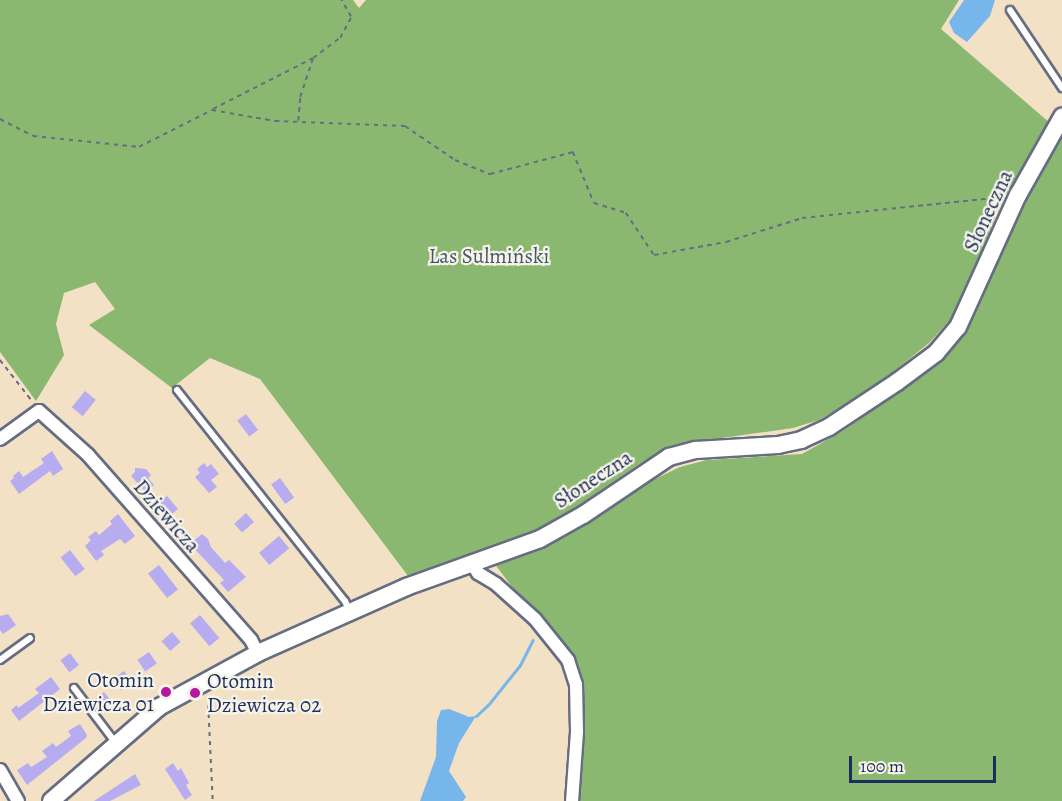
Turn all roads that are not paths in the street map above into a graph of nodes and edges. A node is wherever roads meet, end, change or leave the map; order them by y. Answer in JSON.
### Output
{"nodes":[{"id":1,"x":1010,"y":10,"type":"dead end"},
{"id":2,"x":1062,"y":88,"type":"edge"},
{"id":3,"x":1062,"y":117,"type":"edge"},
{"id":4,"x":177,"y":390,"type":"dead end"},
{"id":5,"x":0,"y":439,"type":"edge"},
{"id":6,"x":472,"y":564,"type":"junction"},
{"id":7,"x":349,"y":610,"type":"junction"},
{"id":8,"x":30,"y":638,"type":"dead end"},
{"id":9,"x":258,"y":653,"type":"junction"},
{"id":10,"x":0,"y":660,"type":"edge"},
{"id":11,"x":74,"y":688,"type":"dead end"},
{"id":12,"x":116,"y":743,"type":"junction"},
{"id":13,"x":0,"y":770,"type":"edge"},
{"id":14,"x":18,"y":801,"type":"edge"},
{"id":15,"x":51,"y":801,"type":"edge"},
{"id":16,"x":572,"y":801,"type":"edge"}],
"edges":[{"from":1,"to":2,"type":"lane"},
{"from":3,"to":6,"type":"street","name":"Słoneczna"},
{"from":4,"to":7,"type":"lane"},
{"from":5,"to":9,"type":"street","name":"Dziewicza"},
{"from":6,"to":7,"type":"street","name":"Słoneczna"},
{"from":6,"to":16,"type":"street"},
{"from":7,"to":9,"type":"street","name":"Słoneczna"},
{"from":8,"to":10,"type":"lane"},
{"from":9,"to":12,"type":"street","name":"Słoneczna"},
{"from":11,"to":12,"type":"lane"},
{"from":12,"to":15,"type":"street","name":"Słoneczna"},
{"from":13,"to":14,"type":"street"}]}
